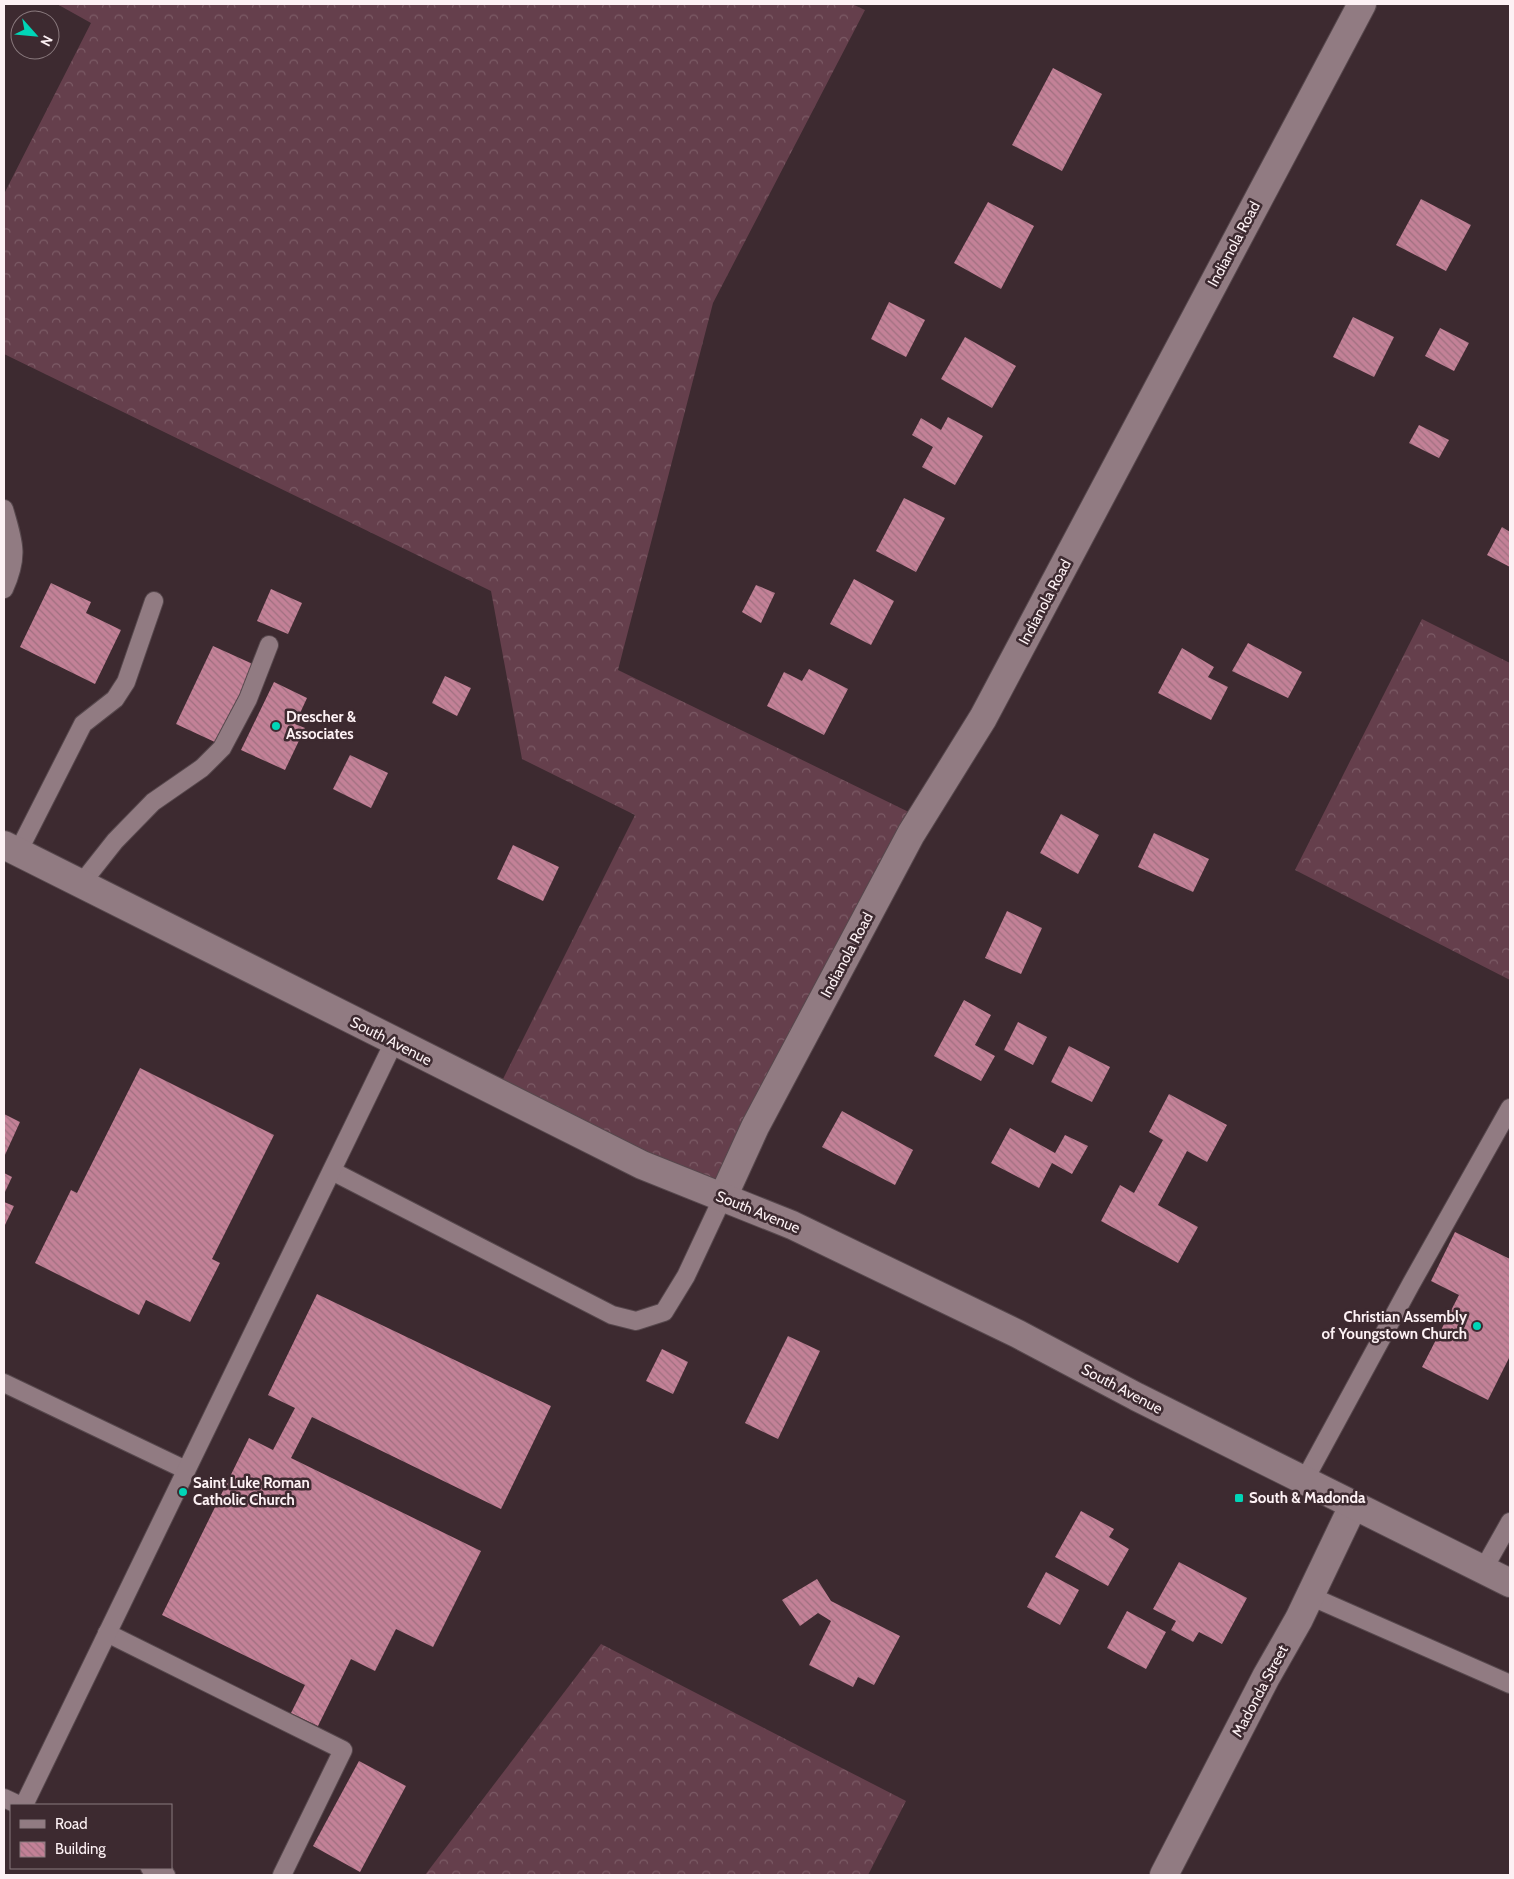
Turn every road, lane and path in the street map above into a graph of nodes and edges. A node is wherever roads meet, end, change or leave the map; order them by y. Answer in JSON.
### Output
{"nodes":[{"id":1,"x":1362,"y":4,"type":"edge"},
{"id":2,"x":4,"y":509,"type":"edge"},
{"id":3,"x":4,"y":589,"type":"edge"},
{"id":4,"x":154,"y":601,"type":"dead end"},
{"id":5,"x":269,"y":645,"type":"dead end"},
{"id":6,"x":11,"y":849,"type":"edge"},
{"id":7,"x":81,"y":884,"type":"junction"},
{"id":8,"x":394,"y":1042,"type":"junction"},
{"id":9,"x":1510,"y":1108,"type":"edge"},
{"id":10,"x":332,"y":1171,"type":"junction"},
{"id":11,"x":723,"y":1197,"type":"junction"},
{"id":12,"x":4,"y":1383,"type":"edge"},
{"id":13,"x":186,"y":1470,"type":"junction"},
{"id":14,"x":1304,"y":1481,"type":"junction"},
{"id":15,"x":1353,"y":1506,"type":"junction"},
{"id":16,"x":1510,"y":1522,"type":"edge"},
{"id":17,"x":1483,"y":1570,"type":"junction"},
{"id":18,"x":1510,"y":1583,"type":"edge"},
{"id":19,"x":1310,"y":1596,"type":"junction"},
{"id":20,"x":106,"y":1633,"type":"junction"},
{"id":21,"x":1510,"y":1684,"type":"edge"},
{"id":22,"x":4,"y":1798,"type":"edge"},
{"id":23,"x":17,"y":1804,"type":"edge"},
{"id":24,"x":24,"y":1804,"type":"edge"},
{"id":25,"x":152,"y":1869,"type":"edge"},
{"id":26,"x":166,"y":1875,"type":"edge"},
{"id":27,"x":282,"y":1875,"type":"edge"},
{"id":28,"x":1164,"y":1875,"type":"edge"}],
"edges":[{"from":1,"to":11,"type":"street","name":"Indianola Road"},
{"from":2,"to":3,"type":"lane"},
{"from":4,"to":6,"type":"lane"},
{"from":5,"to":7,"type":"lane"},
{"from":6,"to":7,"type":"street","name":"South Avenue"},
{"from":7,"to":8,"type":"street","name":"South Avenue"},
{"from":8,"to":10,"type":"lane"},
{"from":8,"to":11,"type":"street","name":"South Avenue"},
{"from":9,"to":14,"type":"lane"},
{"from":10,"to":11,"type":"lane"},
{"from":10,"to":13,"type":"lane"},
{"from":11,"to":14,"type":"street","name":"South Avenue"},
{"from":12,"to":13,"type":"lane"},
{"from":13,"to":20,"type":"lane"},
{"from":14,"to":15,"type":"street","name":"South Avenue"},
{"from":15,"to":17,"type":"street","name":"South Avenue"},
{"from":15,"to":19,"type":"street","name":"Madonda Street"},
{"from":16,"to":17,"type":"lane"},
{"from":17,"to":18,"type":"street","name":"South Avenue"},
{"from":19,"to":21,"type":"lane"},
{"from":19,"to":28,"type":"street","name":"Madonda Street"},
{"from":20,"to":24,"type":"lane"},
{"from":20,"to":27,"type":"lane"},
{"from":22,"to":23,"type":"lane"},
{"from":25,"to":26,"type":"lane"}]}
